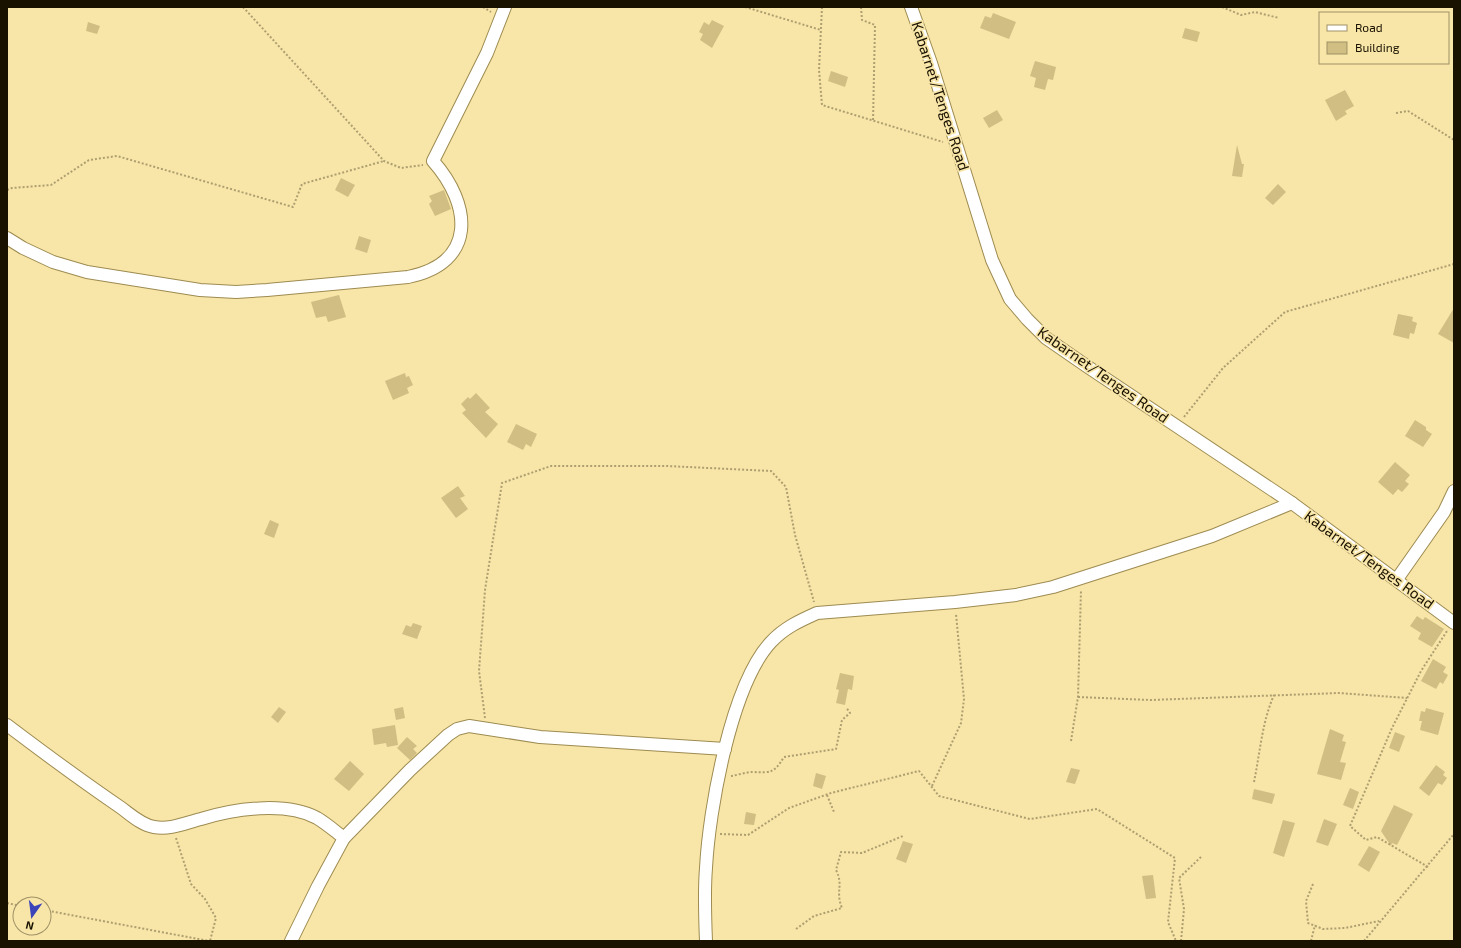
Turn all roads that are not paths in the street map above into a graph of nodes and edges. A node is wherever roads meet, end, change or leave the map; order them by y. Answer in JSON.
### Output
{"nodes":[{"id":1,"x":505,"y":7,"type":"edge"},
{"id":2,"x":911,"y":7,"type":"edge"},
{"id":3,"x":7,"y":238,"type":"edge"},
{"id":4,"x":1454,"y":491,"type":"edge"},
{"id":5,"x":1292,"y":503,"type":"junction"},
{"id":6,"x":1397,"y":579,"type":"junction"},
{"id":7,"x":1454,"y":622,"type":"edge"},
{"id":8,"x":7,"y":725,"type":"edge"},
{"id":9,"x":726,"y":749,"type":"junction"},
{"id":10,"x":344,"y":838,"type":"junction"},
{"id":11,"x":291,"y":941,"type":"edge"},
{"id":12,"x":706,"y":941,"type":"edge"}],
"edges":[{"from":1,"to":3,"type":"street"},
{"from":2,"to":5,"type":"street","name":"Kabarnet/Tenges Road"},
{"from":4,"to":6,"type":"street"},
{"from":5,"to":6,"type":"street","name":"Kabarnet/Tenges Road"},
{"from":5,"to":9,"type":"street"},
{"from":6,"to":7,"type":"street","name":"Kabarnet/Tenges Road"},
{"from":8,"to":10,"type":"street"},
{"from":9,"to":10,"type":"street"},
{"from":9,"to":12,"type":"street"},
{"from":10,"to":11,"type":"street"}]}
